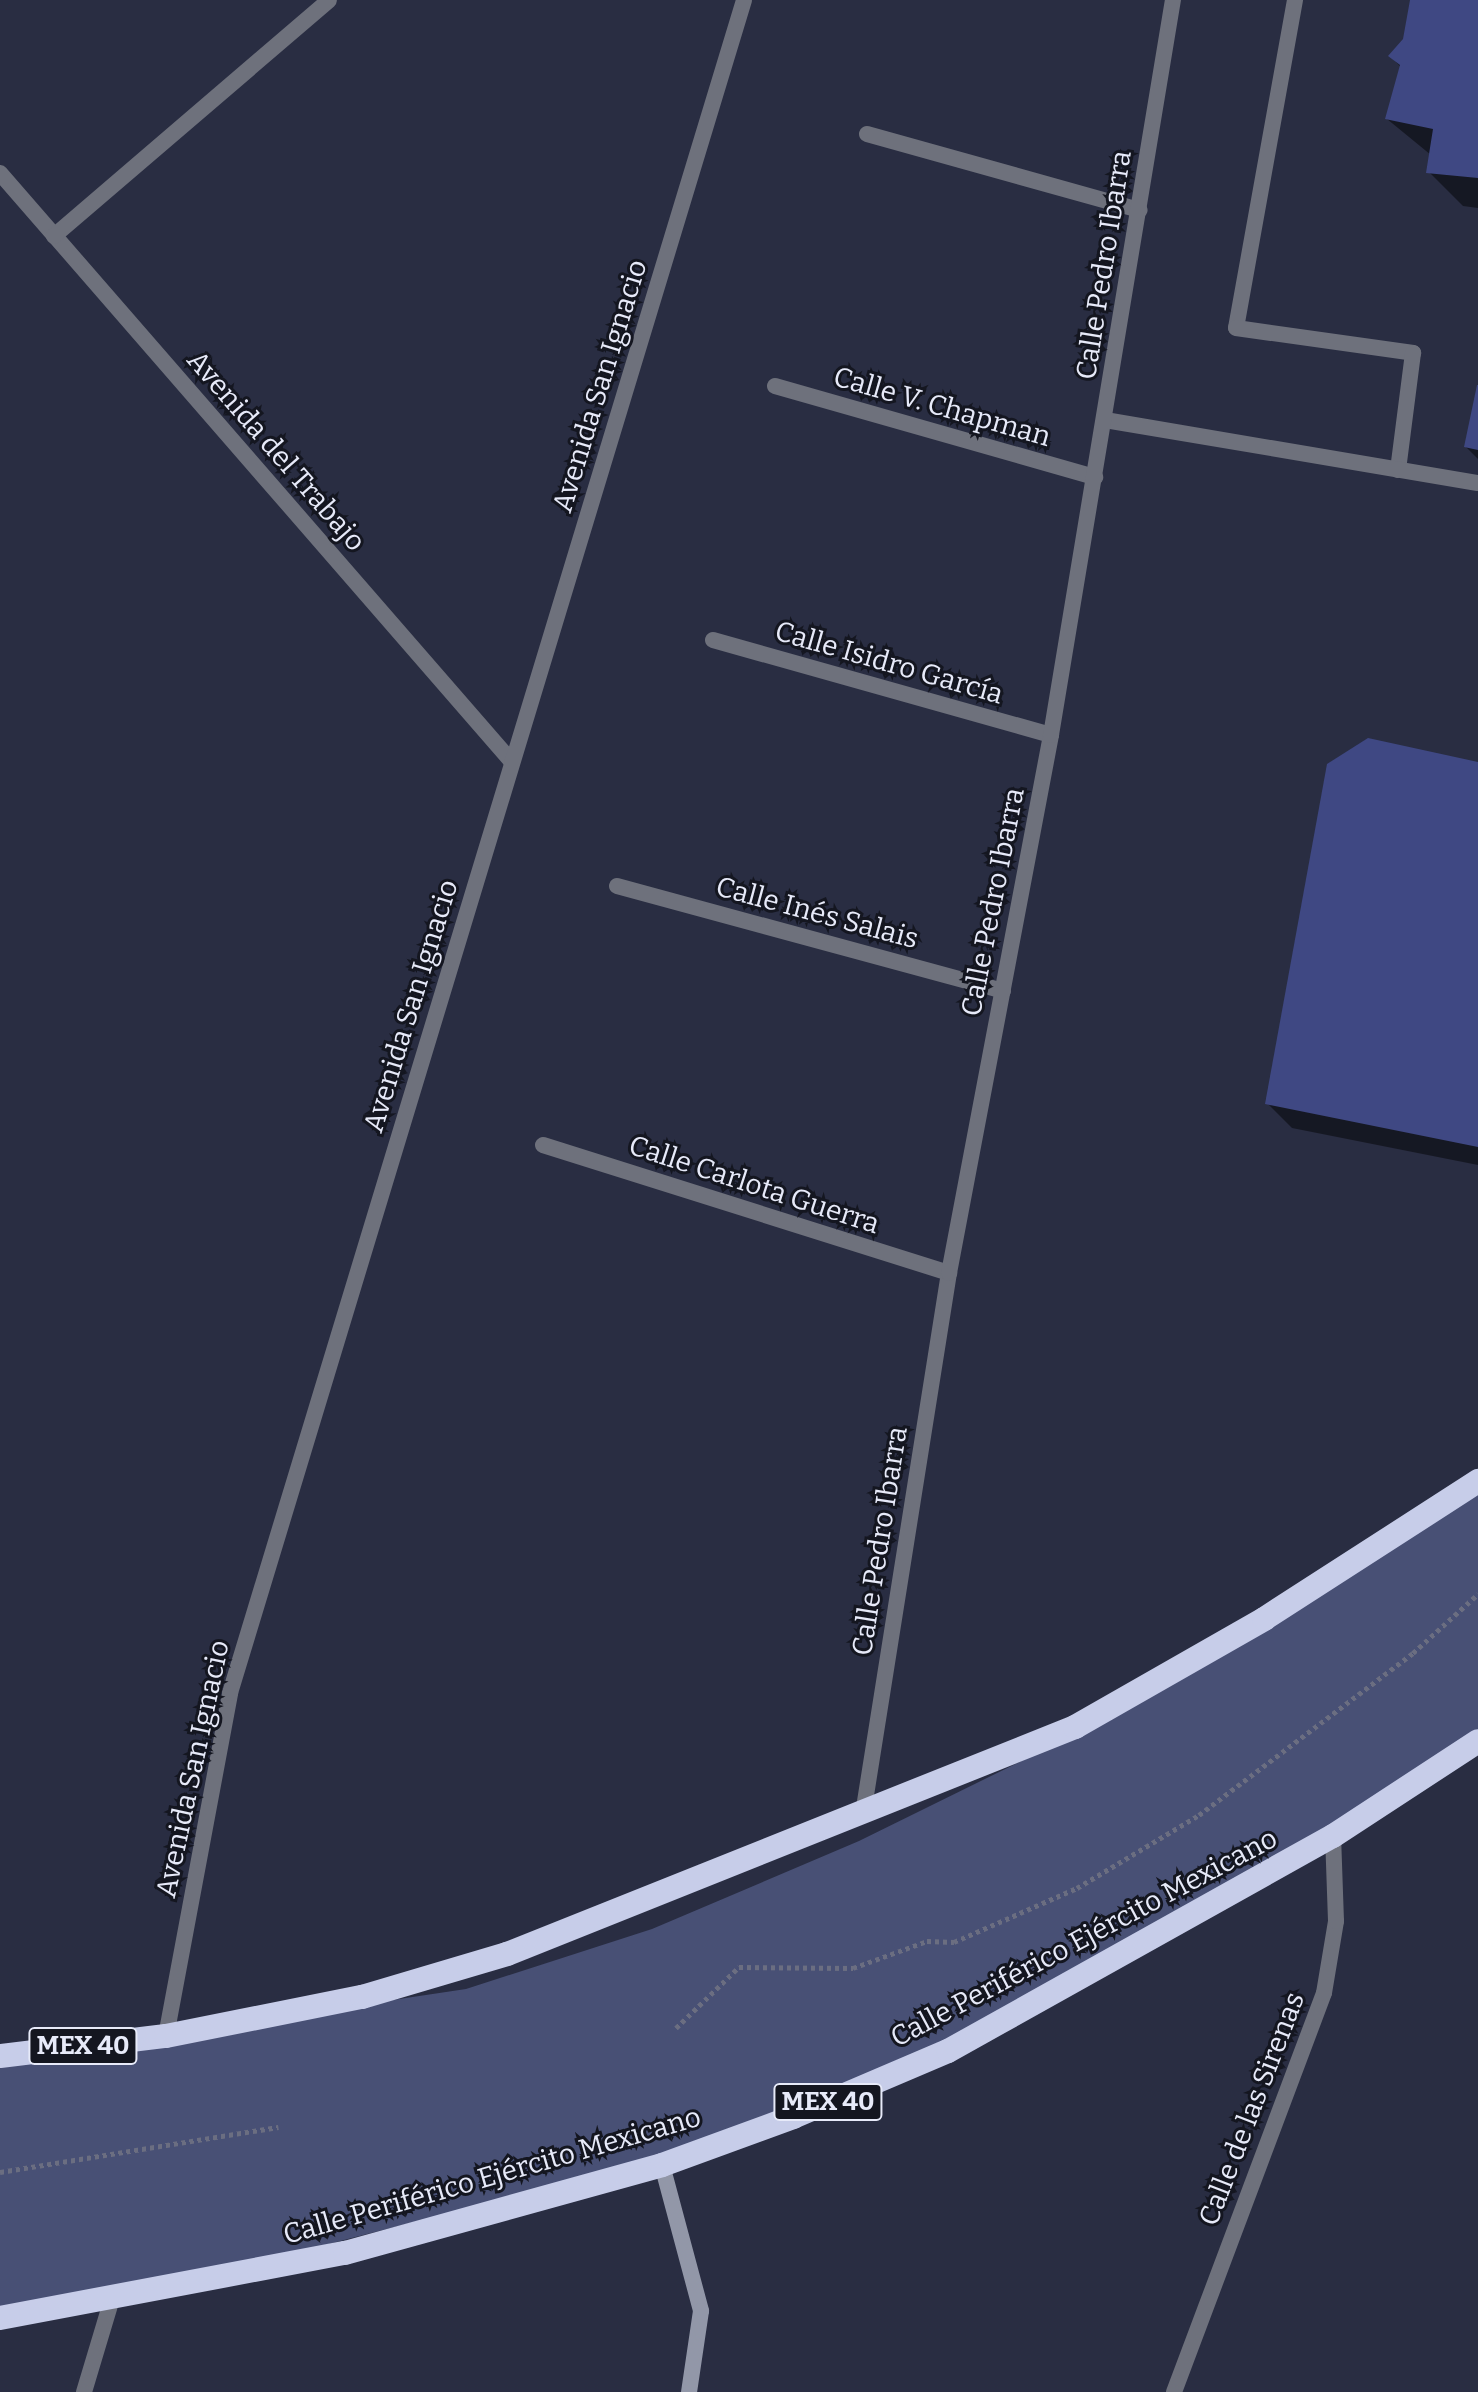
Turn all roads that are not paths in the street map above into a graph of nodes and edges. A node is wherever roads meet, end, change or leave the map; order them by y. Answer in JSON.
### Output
{"nodes":[{"id":1,"x":329,"y":0,"type":"edge"},
{"id":2,"x":744,"y":0,"type":"edge"},
{"id":3,"x":1173,"y":0,"type":"edge"},
{"id":4,"x":1295,"y":0,"type":"edge"},
{"id":5,"x":867,"y":134,"type":"dead end"},
{"id":6,"x":0,"y":173,"type":"edge"},
{"id":7,"x":1140,"y":210,"type":"junction"},
{"id":8,"x":54,"y":236,"type":"junction"},
{"id":9,"x":775,"y":386,"type":"dead end"},
{"id":10,"x":1105,"y":420,"type":"junction"},
{"id":11,"x":1398,"y":470,"type":"junction"},
{"id":12,"x":1095,"y":477,"type":"junction"},
{"id":13,"x":1478,"y":483,"type":"edge"},
{"id":14,"x":713,"y":640,"type":"dead end"},
{"id":15,"x":1051,"y":735,"type":"junction"},
{"id":16,"x":512,"y":762,"type":"junction"},
{"id":17,"x":617,"y":886,"type":"dead end"},
{"id":18,"x":1003,"y":991,"type":"junction"},
{"id":19,"x":543,"y":1145,"type":"dead end"},
{"id":20,"x":949,"y":1273,"type":"junction"},
{"id":21,"x":1478,"y":1481,"type":"edge"},
{"id":22,"x":1478,"y":1741,"type":"edge"},
{"id":23,"x":863,"y":1814,"type":"junction"},
{"id":24,"x":1333,"y":1836,"type":"junction"},
{"id":25,"x":166,"y":2036,"type":"junction"},
{"id":26,"x":0,"y":2056,"type":"edge"},
{"id":27,"x":662,"y":2165,"type":"junction"},
{"id":28,"x":111,"y":2302,"type":"junction"},
{"id":29,"x":0,"y":2318,"type":"edge"},
{"id":30,"x":84,"y":2392,"type":"edge"},
{"id":31,"x":689,"y":2392,"type":"edge"},
{"id":32,"x":1174,"y":2392,"type":"edge"}],
"edges":[{"from":1,"to":8,"type":"street"},
{"from":2,"to":16,"type":"street","name":"Avenida San Ignacio"},
{"from":3,"to":7,"type":"street","name":"Calle Pedro Ibarra"},
{"from":4,"to":11,"type":"street"},
{"from":5,"to":7,"type":"street"},
{"from":6,"to":8,"type":"street","name":"Avenida del Trabajo"},
{"from":7,"to":10,"type":"street","name":"Calle Pedro Ibarra"},
{"from":8,"to":16,"type":"street","name":"Avenida del Trabajo"},
{"from":9,"to":12,"type":"street","name":"Calle V. Chapman"},
{"from":10,"to":11,"type":"street"},
{"from":10,"to":12,"type":"street","name":"Calle Pedro Ibarra"},
{"from":11,"to":13,"type":"street"},
{"from":12,"to":15,"type":"street","name":"Calle Pedro Ibarra"},
{"from":14,"to":15,"type":"street","name":"Calle Isidro García"},
{"from":15,"to":18,"type":"street","name":"Calle Pedro Ibarra"},
{"from":16,"to":25,"type":"street","name":"Avenida San Ignacio"},
{"from":17,"to":18,"type":"street","name":"Calle Inés Salais"},
{"from":18,"to":20,"type":"street","name":"Calle Pedro Ibarra"},
{"from":19,"to":20,"type":"street","name":"Calle Carlota Guerra"},
{"from":20,"to":23,"type":"street","name":"Calle Pedro Ibarra"},
{"from":21,"to":23,"type":"highway","number":"MEX 40"},
{"from":22,"to":24,"type":"highway","name":"Calle Periférico Ejército Mexicano","number":"MEX 40"},
{"from":23,"to":25,"type":"highway","number":"MEX 40"},
{"from":24,"to":27,"type":"highway","name":"Calle Periférico Ejército Mexicano","number":"MEX 40"},
{"from":24,"to":32,"type":"street","name":"Calle de las Sirenas"},
{"from":25,"to":26,"type":"highway","number":"MEX 40"},
{"from":27,"to":28,"type":"highway","name":"Calle Periférico Ejército Mexicano","number":"MEX 40"},
{"from":27,"to":31,"type":"main road"},
{"from":28,"to":29,"type":"highway","name":"Calle Periférico Ejército Mexicano","number":"MEX 40"},
{"from":28,"to":30,"type":"street"}]}
